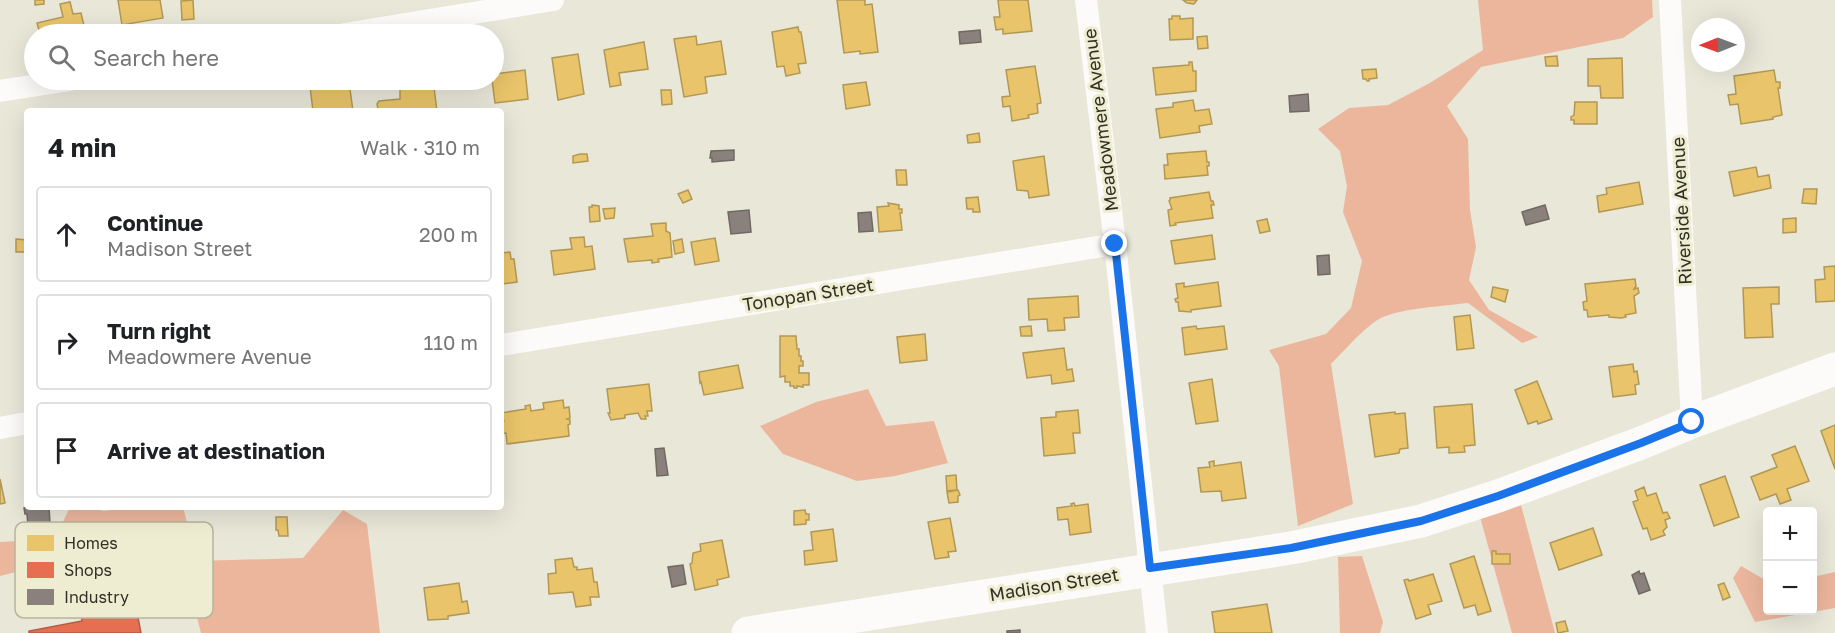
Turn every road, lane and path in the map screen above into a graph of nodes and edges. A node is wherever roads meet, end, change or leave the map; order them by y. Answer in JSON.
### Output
{"nodes":[{"id":1,"x":553,"y":0,"type":"edge"},
{"id":2,"x":1086,"y":0,"type":"edge"},
{"id":3,"x":1670,"y":0,"type":"edge"},
{"id":4,"x":405,"y":24,"type":"edge"},
{"id":5,"x":24,"y":87,"type":"edge"},
{"id":6,"x":0,"y":91,"type":"edge"},
{"id":7,"x":1115,"y":244,"type":"junction"},
{"id":8,"x":504,"y":345,"type":"edge"},
{"id":9,"x":1835,"y":369,"type":"edge"},
{"id":10,"x":1692,"y":422,"type":"junction"},
{"id":11,"x":24,"y":424,"type":"edge"},
{"id":12,"x":0,"y":428,"type":"edge"},
{"id":13,"x":1150,"y":568,"type":"junction"},
{"id":14,"x":748,"y":633,"type":"edge"},
{"id":15,"x":1157,"y":633,"type":"edge"}],
"edges":[{"from":1,"to":4,"type":"street"},
{"from":2,"to":7,"type":"street","name":"Meadowmere Avenue"},
{"from":3,"to":10,"type":"street","name":"Riverside Avenue"},
{"from":5,"to":6,"type":"street"},
{"from":7,"to":8,"type":"street","name":"Tonopan Street"},
{"from":7,"to":13,"type":"street","name":"Meadowmere Avenue"},
{"from":9,"to":10,"type":"street","name":"Madison Street"},
{"from":10,"to":13,"type":"street","name":"Madison Street"},
{"from":11,"to":12,"type":"street"},
{"from":13,"to":14,"type":"street","name":"Madison Street"},
{"from":13,"to":15,"type":"street","name":"Meadowmere Avenue"}]}
